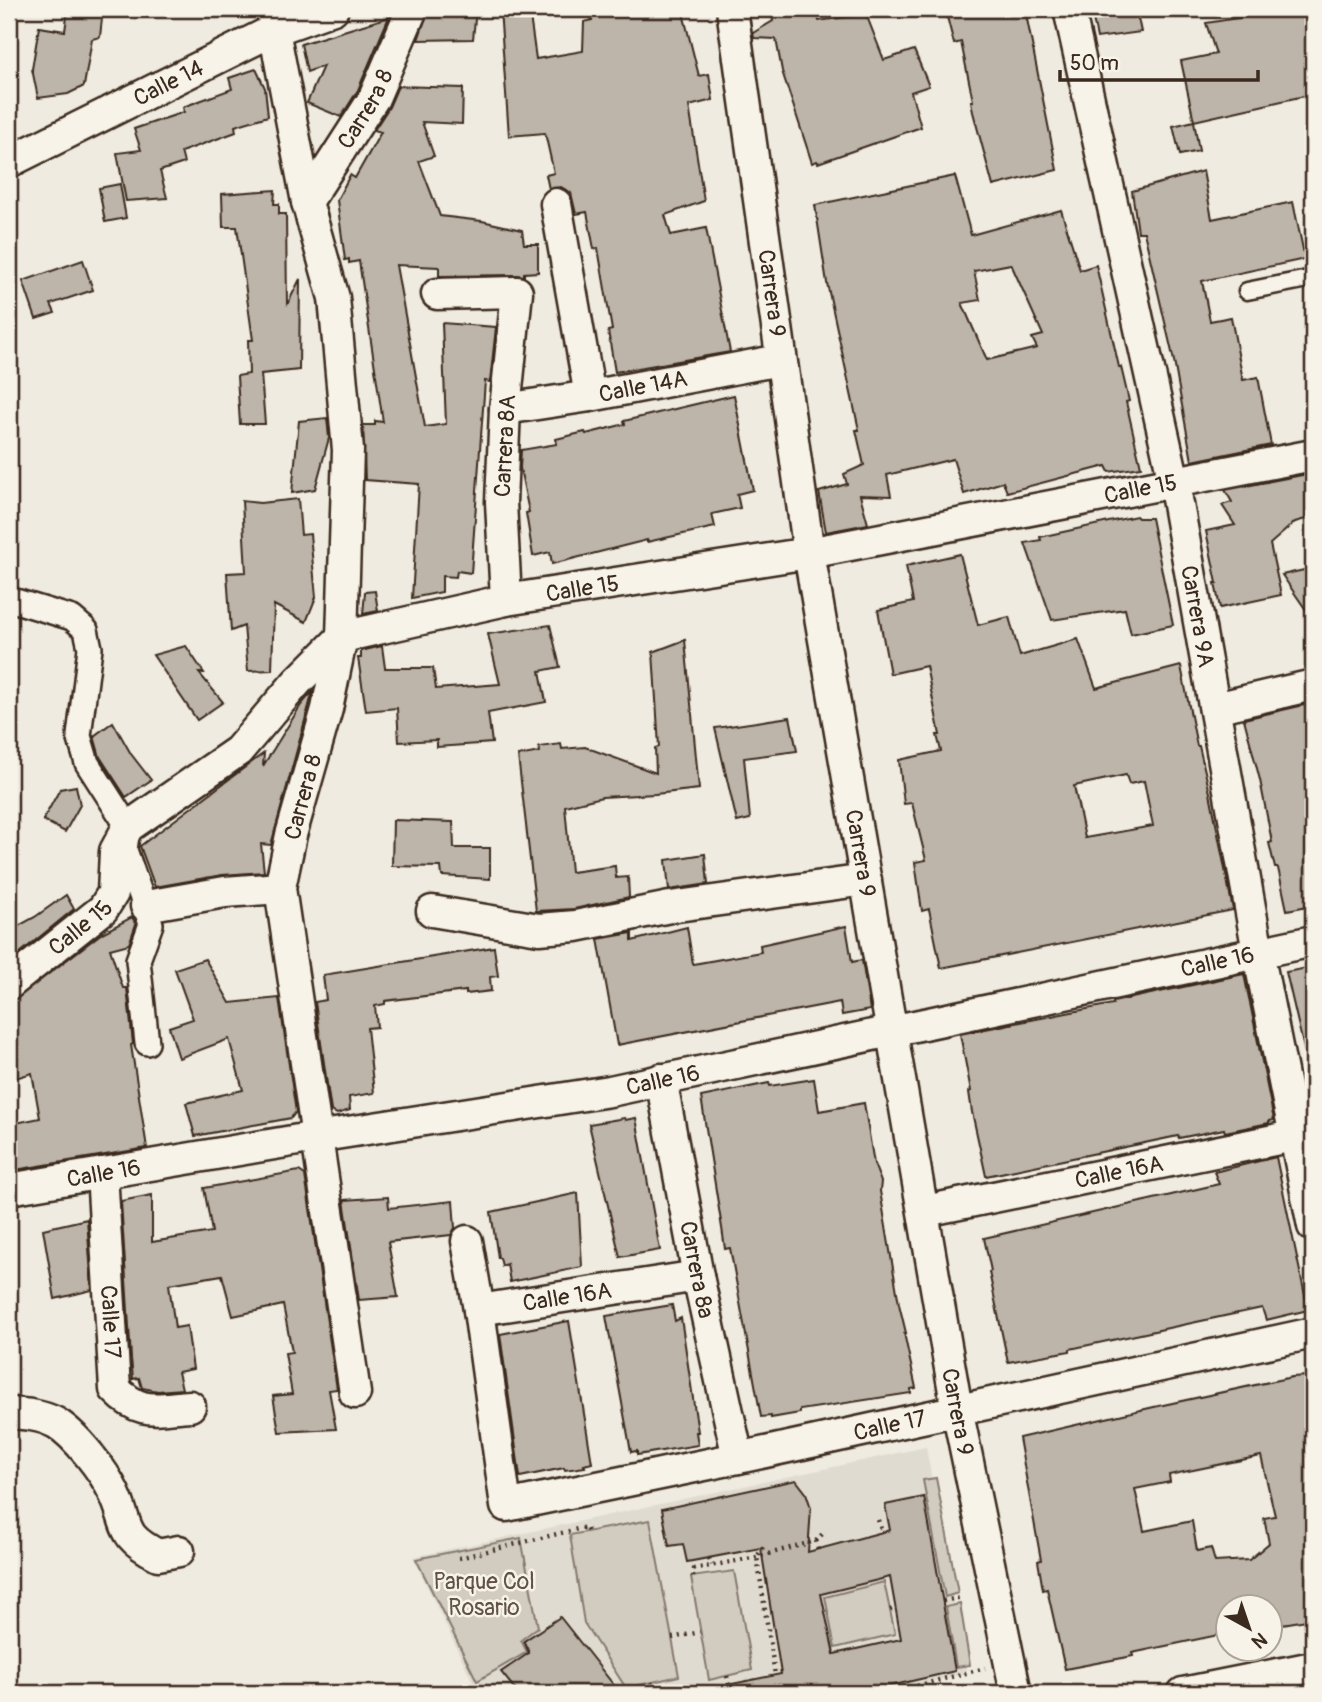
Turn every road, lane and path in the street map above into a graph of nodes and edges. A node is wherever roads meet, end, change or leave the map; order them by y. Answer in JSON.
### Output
{"nodes":[{"id":1,"x":333,"y":9,"type":"edge"},
{"id":2,"x":412,"y":9,"type":"edge"},
{"id":3,"x":732,"y":9,"type":"edge"},
{"id":4,"x":1069,"y":9,"type":"edge"},
{"id":5,"x":274,"y":20,"type":"edge"},
{"id":6,"x":9,"y":162,"type":"edge"},
{"id":7,"x":307,"y":202,"type":"junction"},
{"id":8,"x":556,"y":204,"type":"dead end"},
{"id":9,"x":1313,"y":278,"type":"edge"},
{"id":10,"x":1247,"y":291,"type":"dead end"},
{"id":11,"x":437,"y":294,"type":"dead end"},
{"id":12,"x":780,"y":360,"type":"junction"},
{"id":13,"x":590,"y":396,"type":"junction"},
{"id":14,"x":505,"y":410,"type":"junction"},
{"id":15,"x":1313,"y":456,"type":"edge"},
{"id":16,"x":1174,"y":482,"type":"junction"},
{"id":17,"x":809,"y":553,"type":"junction"},
{"id":18,"x":9,"y":599,"type":"edge"},
{"id":19,"x":506,"y":600,"type":"junction"},
{"id":20,"x":342,"y":637,"type":"junction"},
{"id":21,"x":1313,"y":685,"type":"edge"},
{"id":22,"x":1215,"y":708,"type":"junction"},
{"id":23,"x":128,"y":827,"type":"junction"},
{"id":24,"x":866,"y":880,"type":"junction"},
{"id":25,"x":280,"y":888,"type":"junction"},
{"id":26,"x":146,"y":906,"type":"junction"},
{"id":27,"x":432,"y":911,"type":"dead end"},
{"id":28,"x":1313,"y":941,"type":"edge"},
{"id":29,"x":1258,"y":953,"type":"junction"},
{"id":30,"x":9,"y":984,"type":"edge"},
{"id":31,"x":891,"y":1029,"type":"junction"},
{"id":32,"x":147,"y":1043,"type":"dead end"},
{"id":33,"x":661,"y":1079,"type":"junction"},
{"id":34,"x":1304,"y":1133,"type":"edge"},
{"id":35,"x":316,"y":1137,"type":"junction"},
{"id":36,"x":102,"y":1173,"type":"junction"},
{"id":37,"x":9,"y":1189,"type":"edge"},
{"id":38,"x":925,"y":1212,"type":"junction"},
{"id":39,"x":1313,"y":1226,"type":"edge"},
{"id":40,"x":467,"y":1241,"type":"dead end"},
{"id":41,"x":698,"y":1276,"type":"junction"},
{"id":42,"x":479,"y":1310,"type":"junction"},
{"id":43,"x":1313,"y":1333,"type":"edge"},
{"id":44,"x":355,"y":1393,"type":"dead end"},
{"id":45,"x":190,"y":1406,"type":"dead end"},
{"id":46,"x":957,"y":1409,"type":"junction"},
{"id":47,"x":9,"y":1413,"type":"edge"},
{"id":48,"x":738,"y":1458,"type":"junction"},
{"id":49,"x":878,"y":1520,"type":"dead end"},
{"id":50,"x":825,"y":1531,"type":"dead end"},
{"id":51,"x":588,"y":1532,"type":"dead end"},
{"id":52,"x":882,"y":1532,"type":"dead end"},
{"id":53,"x":816,"y":1541,"type":"junction"},
{"id":54,"x":763,"y":1547,"type":"dead end"},
{"id":55,"x":818,"y":1549,"type":"dead end"},
{"id":56,"x":179,"y":1551,"type":"dead end"},
{"id":57,"x":757,"y":1557,"type":"junction"},
{"id":58,"x":459,"y":1558,"type":"dead end"},
{"id":59,"x":709,"y":1558,"type":"dead end"},
{"id":60,"x":712,"y":1566,"type":"junction"},
{"id":61,"x":693,"y":1577,"type":"dead end"},
{"id":62,"x":962,"y":1597,"type":"dead end"},
{"id":63,"x":943,"y":1601,"type":"dead end"},
{"id":64,"x":700,"y":1633,"type":"dead end"},
{"id":65,"x":672,"y":1638,"type":"dead end"},
{"id":66,"x":1313,"y":1667,"type":"edge"},
{"id":67,"x":727,"y":1675,"type":"dead end"},
{"id":68,"x":775,"y":1675,"type":"dead end"},
{"id":69,"x":651,"y":1683,"type":"dead end"},
{"id":70,"x":1009,"y":1684,"type":"edge"},
{"id":71,"x":729,"y":1685,"type":"dead end"},
{"id":72,"x":659,"y":1693,"type":"edge"},
{"id":73,"x":890,"y":1693,"type":"edge"},
{"id":74,"x":1183,"y":1693,"type":"edge"}],
"edges":[{"from":1,"to":5,"type":"street","name":"Calle 14"},
{"from":2,"to":7,"type":"street","name":"Carrera 8"},
{"from":3,"to":12,"type":"street","name":"Carrera 9"},
{"from":4,"to":16,"type":"street","name":"Carrera 9A"},
{"from":5,"to":6,"type":"street","name":"Calle 14"},
{"from":5,"to":7,"type":"street","name":"Carrera 8"},
{"from":7,"to":20,"type":"street","name":"Carrera 8"},
{"from":8,"to":13,"type":"street"},
{"from":9,"to":10,"type":"lane"},
{"from":11,"to":14,"type":"street","name":"Carrera 8A"},
{"from":12,"to":13,"type":"street","name":"Calle 14A"},
{"from":12,"to":17,"type":"street","name":"Carrera 9"},
{"from":13,"to":14,"type":"street","name":"Calle 14A"},
{"from":14,"to":19,"type":"street","name":"Carrera 8A"},
{"from":15,"to":16,"type":"street","name":"Calle 15"},
{"from":16,"to":17,"type":"street","name":"Calle 15"},
{"from":16,"to":22,"type":"street","name":"Carrera 9A"},
{"from":17,"to":19,"type":"street","name":"Calle 15"},
{"from":17,"to":24,"type":"street","name":"Carrera 9"},
{"from":18,"to":23,"type":"street"},
{"from":19,"to":20,"type":"street","name":"Calle 15"},
{"from":20,"to":23,"type":"street"},
{"from":20,"to":25,"type":"street","name":"Carrera 8"},
{"from":21,"to":22,"type":"street"},
{"from":22,"to":29,"type":"street","name":"Carrera 9A"},
{"from":23,"to":26,"type":"street"},
{"from":23,"to":30,"type":"street","name":"Calle 15"},
{"from":24,"to":27,"type":"street"},
{"from":24,"to":31,"type":"street","name":"Carrera 9"},
{"from":25,"to":26,"type":"street"},
{"from":25,"to":35,"type":"street","name":"Carrera 8"},
{"from":26,"to":32,"type":"street"},
{"from":28,"to":29,"type":"street","name":"Calle 16"},
{"from":29,"to":31,"type":"street","name":"Calle 16"},
{"from":29,"to":34,"type":"street","name":"Carrera 9A"},
{"from":31,"to":33,"type":"street","name":"Calle 16"},
{"from":31,"to":38,"type":"street","name":"Carrera 9"},
{"from":33,"to":35,"type":"street","name":"Calle 16"},
{"from":33,"to":41,"type":"street","name":"Carrera 8a"},
{"from":34,"to":38,"type":"street","name":"Calle 16A"},
{"from":34,"to":39,"type":"street","name":"Carrera 9A"},
{"from":35,"to":36,"type":"street","name":"Calle 16"},
{"from":35,"to":44,"type":"street","name":"Carrera 8"},
{"from":36,"to":37,"type":"street","name":"Calle 16"},
{"from":36,"to":45,"type":"street","name":"Calle 17"},
{"from":38,"to":46,"type":"street","name":"Carrera 9"},
{"from":40,"to":42,"type":"street"},
{"from":41,"to":42,"type":"street","name":"Calle 16A"},
{"from":41,"to":48,"type":"street","name":"Carrera 8a"},
{"from":42,"to":48,"type":"street","name":"Calle 17"},
{"from":43,"to":46,"type":"street","name":"Calle 17"},
{"from":46,"to":48,"type":"street","name":"Calle 17"},
{"from":46,"to":70,"type":"street","name":"Carrera 9"},
{"from":47,"to":56,"type":"street"},
{"from":49,"to":52,"type":"path"},
{"from":50,"to":53,"type":"path"},
{"from":51,"to":58,"type":"path"},
{"from":53,"to":55,"type":"path"},
{"from":53,"to":57,"type":"path"},
{"from":54,"to":57,"type":"path"},
{"from":57,"to":60,"type":"path"},
{"from":57,"to":68,"type":"path"},
{"from":59,"to":60,"type":"path"},
{"from":60,"to":61,"type":"path"},
{"from":62,"to":63,"type":"path"},
{"from":64,"to":65,"type":"path"},
{"from":66,"to":74,"type":"street"},
{"from":67,"to":71,"type":"path"},
{"from":69,"to":72,"type":"path"},
{"from":70,"to":73,"type":"path"}]}
